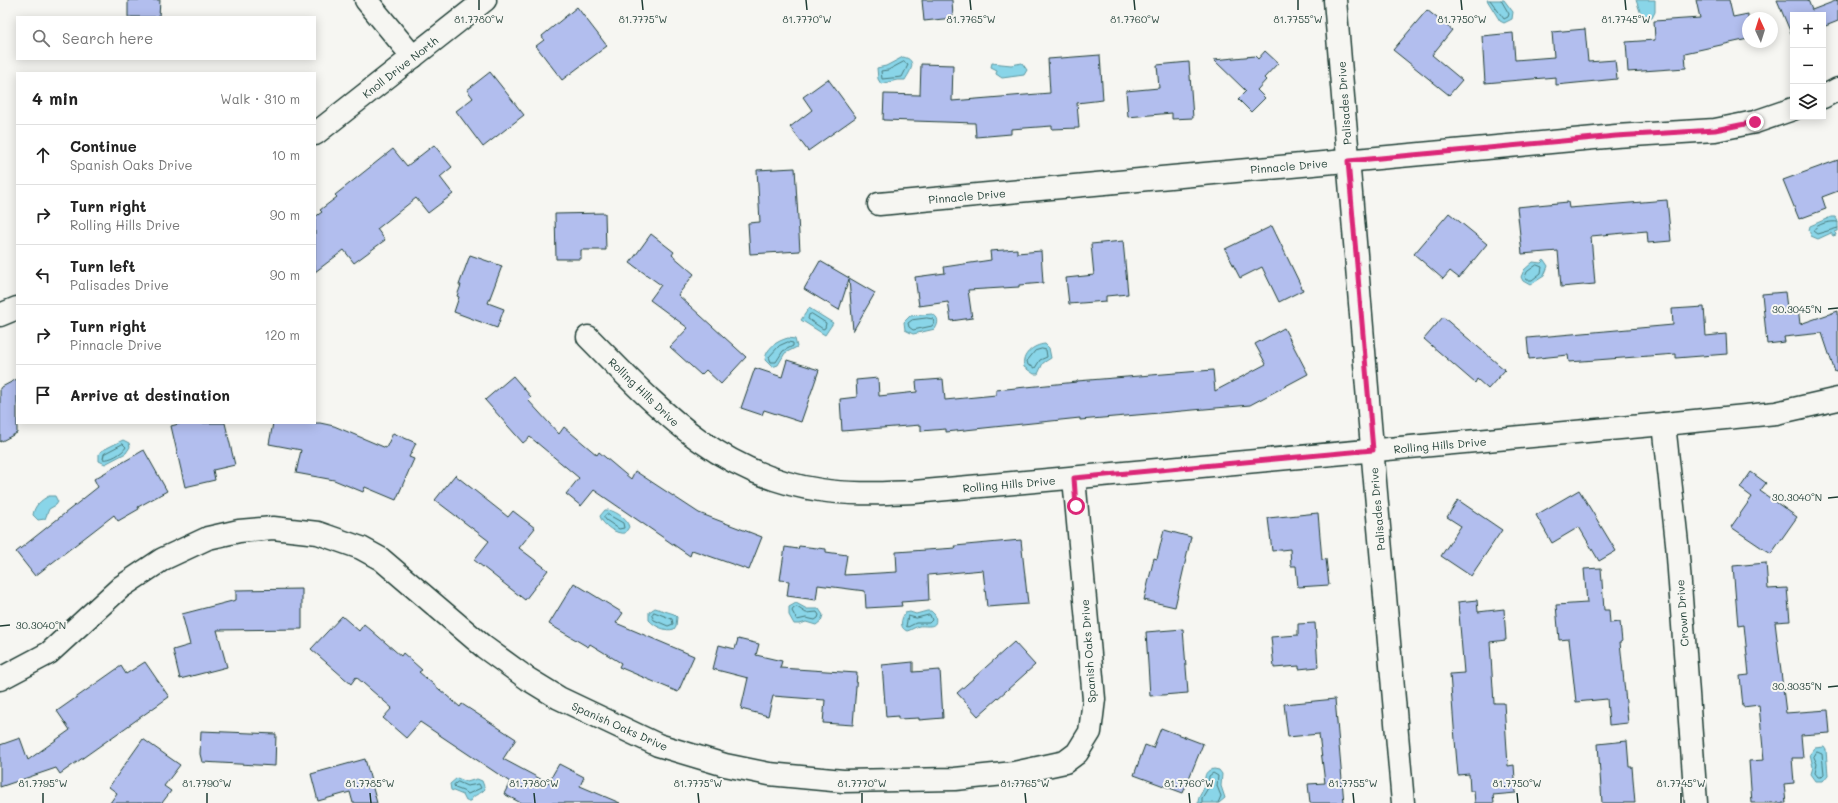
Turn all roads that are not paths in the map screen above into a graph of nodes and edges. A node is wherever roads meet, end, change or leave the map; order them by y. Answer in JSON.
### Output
{"nodes":[{"id":1,"x":366,"y":0,"type":"edge"},
{"id":2,"x":485,"y":0,"type":"edge"},
{"id":3,"x":1335,"y":0,"type":"edge"},
{"id":4,"x":413,"y":57,"type":"junction"},
{"id":5,"x":1838,"y":89,"type":"edge"},
{"id":6,"x":1826,"y":95,"type":"edge"},
{"id":7,"x":1790,"y":110,"type":"edge"},
{"id":8,"x":316,"y":133,"type":"edge"},
{"id":9,"x":1348,"y":161,"type":"junction"},
{"id":10,"x":879,"y":204,"type":"dead end"},
{"id":11,"x":16,"y":308,"type":"edge"},
{"id":12,"x":0,"y":315,"type":"edge"},
{"id":13,"x":588,"y":337,"type":"dead end"},
{"id":14,"x":1838,"y":399,"type":"edge"},
{"id":15,"x":1664,"y":424,"type":"junction"},
{"id":16,"x":1373,"y":450,"type":"junction"},
{"id":17,"x":1074,"y":478,"type":"junction"},
{"id":18,"x":0,"y":678,"type":"edge"},
{"id":19,"x":1404,"y":803,"type":"edge"},
{"id":20,"x":1696,"y":803,"type":"edge"}],
"edges":[{"from":1,"to":4,"type":"street"},
{"from":2,"to":4,"type":"street","name":"Knoll Drive North"},
{"from":3,"to":9,"type":"street","name":"Palisades Drive"},
{"from":4,"to":8,"type":"street","name":"Knoll Drive North"},
{"from":5,"to":6,"type":"street"},
{"from":7,"to":9,"type":"street","name":"Pinnacle Drive"},
{"from":9,"to":10,"type":"street","name":"Pinnacle Drive"},
{"from":9,"to":16,"type":"street","name":"Palisades Drive"},
{"from":11,"to":12,"type":"street"},
{"from":13,"to":17,"type":"street","name":"Rolling Hills Drive"},
{"from":14,"to":15,"type":"street","name":"Rolling Hills Drive"},
{"from":15,"to":16,"type":"street","name":"Rolling Hills Drive"},
{"from":15,"to":20,"type":"street","name":"Crown Drive"},
{"from":16,"to":17,"type":"street","name":"Rolling Hills Drive"},
{"from":16,"to":19,"type":"street","name":"Palisades Drive"},
{"from":17,"to":18,"type":"street","name":"Spanish Oaks Drive"}]}
